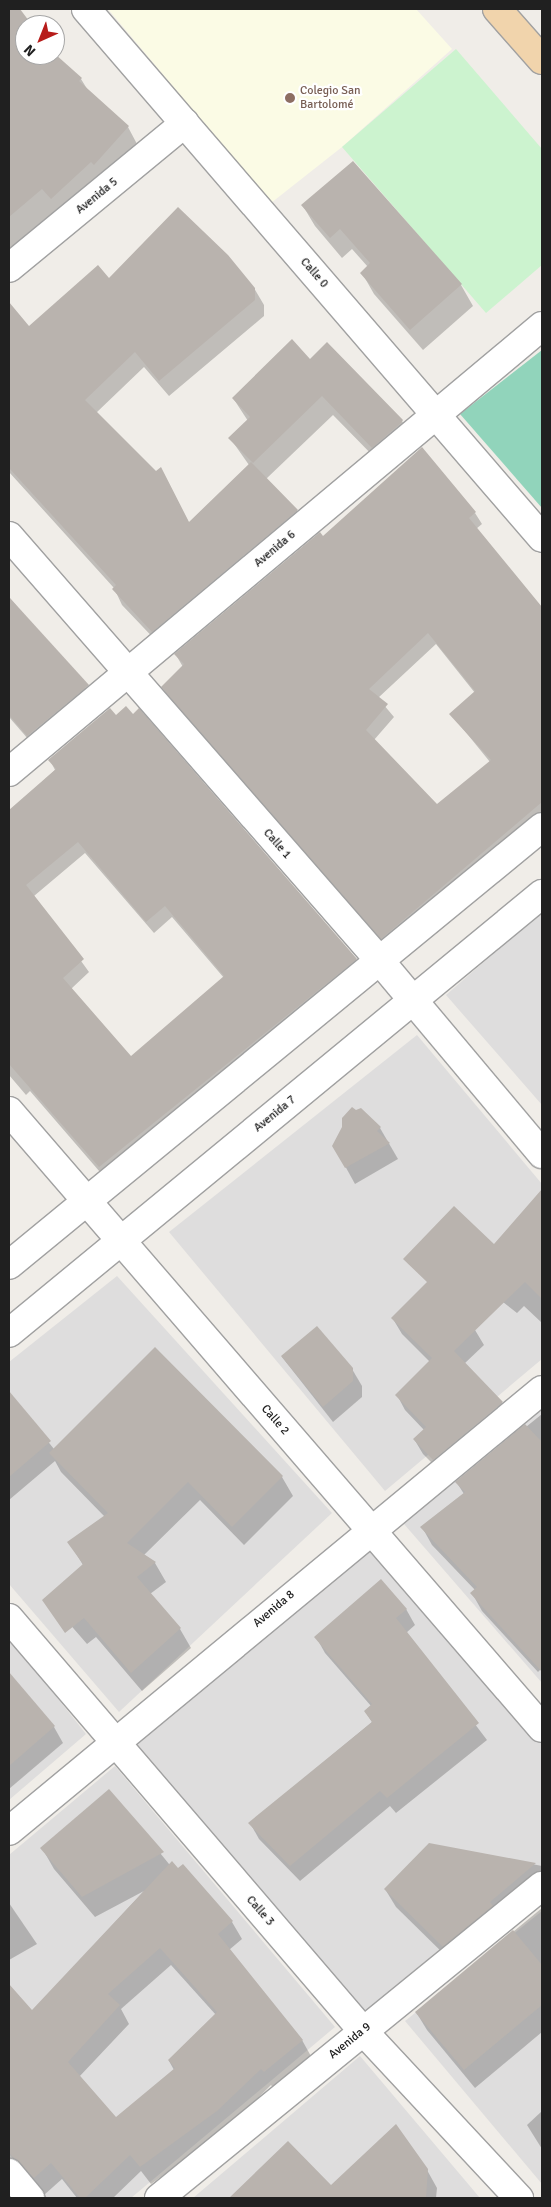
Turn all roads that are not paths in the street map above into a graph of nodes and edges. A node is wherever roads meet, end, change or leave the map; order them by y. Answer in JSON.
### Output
{"nodes":[{"id":1,"x":86,"y":9,"type":"edge"},
{"id":2,"x":497,"y":9,"type":"edge"},
{"id":3,"x":542,"y":60,"type":"edge"},
{"id":4,"x":185,"y":123,"type":"junction"},
{"id":5,"x":9,"y":268,"type":"edge"},
{"id":6,"x":542,"y":326,"type":"edge"},
{"id":7,"x":436,"y":415,"type":"junction"},
{"id":8,"x":9,"y":536,"type":"edge"},
{"id":9,"x":542,"y":538,"type":"edge"},
{"id":10,"x":127,"y":674,"type":"junction"},
{"id":11,"x":9,"y":772,"type":"edge"},
{"id":12,"x":542,"y":827,"type":"edge"},
{"id":13,"x":542,"y":894,"type":"edge"},
{"id":14,"x":380,"y":961,"type":"junction"},
{"id":15,"x":412,"y":1001,"type":"junction"},
{"id":16,"x":9,"y":1111,"type":"edge"},
{"id":17,"x":542,"y":1154,"type":"edge"},
{"id":18,"x":86,"y":1201,"type":"junction"},
{"id":19,"x":120,"y":1241,"type":"junction"},
{"id":20,"x":9,"y":1265,"type":"edge"},
{"id":21,"x":9,"y":1333,"type":"edge"},
{"id":22,"x":542,"y":1390,"type":"edge"},
{"id":23,"x":370,"y":1529,"type":"junction"},
{"id":24,"x":9,"y":1618,"type":"edge"},
{"id":25,"x":542,"y":1728,"type":"edge"},
{"id":26,"x":115,"y":1742,"type":"junction"},
{"id":27,"x":9,"y":1831,"type":"edge"},
{"id":28,"x":542,"y":1886,"type":"edge"},
{"id":29,"x":363,"y":2031,"type":"junction"},
{"id":30,"x":9,"y":2173,"type":"edge"},
{"id":31,"x":30,"y":2198,"type":"edge"},
{"id":32,"x":160,"y":2198,"type":"edge"},
{"id":33,"x":519,"y":2198,"type":"edge"}],
"edges":[{"from":1,"to":4,"type":"street","name":"Calle 0"},
{"from":2,"to":3,"type":"main road"},
{"from":4,"to":5,"type":"street","name":"Avenida 5"},
{"from":4,"to":7,"type":"street","name":"Calle 0"},
{"from":6,"to":7,"type":"street","name":"Avenida 6"},
{"from":7,"to":9,"type":"street","name":"Calle 0"},
{"from":7,"to":10,"type":"street","name":"Avenida 6"},
{"from":8,"to":10,"type":"street","name":"Calle 1"},
{"from":10,"to":11,"type":"street","name":"Avenida 6"},
{"from":10,"to":14,"type":"street","name":"Calle 1"},
{"from":12,"to":14,"type":"street"},
{"from":13,"to":15,"type":"street","name":"Avenida 7"},
{"from":14,"to":15,"type":"street","name":"Calle 1"},
{"from":14,"to":18,"type":"street"},
{"from":15,"to":17,"type":"street","name":"Calle 1"},
{"from":15,"to":19,"type":"street","name":"Avenida 7"},
{"from":16,"to":18,"type":"street","name":"Calle 2"},
{"from":18,"to":19,"type":"street","name":"Calle 2"},
{"from":18,"to":20,"type":"street"},
{"from":19,"to":21,"type":"street","name":"Avenida 7"},
{"from":19,"to":23,"type":"street","name":"Calle 2"},
{"from":22,"to":23,"type":"street","name":"Avenida 8"},
{"from":23,"to":25,"type":"street","name":"Calle 2"},
{"from":23,"to":26,"type":"street","name":"Avenida 8"},
{"from":24,"to":26,"type":"street","name":"Calle 3"},
{"from":26,"to":27,"type":"street","name":"Avenida 8"},
{"from":26,"to":29,"type":"street","name":"Calle 3"},
{"from":28,"to":29,"type":"street","name":"Avenida 9"},
{"from":29,"to":32,"type":"street","name":"Avenida 9"},
{"from":29,"to":33,"type":"street","name":"Calle 3"},
{"from":30,"to":31,"type":"street"}]}
